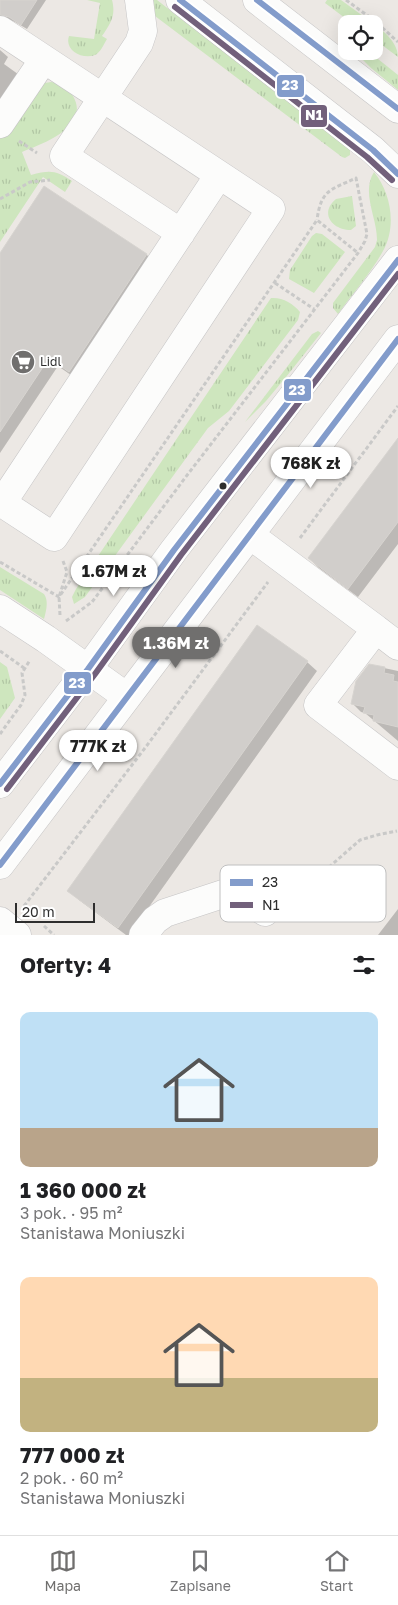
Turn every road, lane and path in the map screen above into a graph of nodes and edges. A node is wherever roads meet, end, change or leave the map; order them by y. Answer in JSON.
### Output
{"nodes":[{"id":1,"x":139,"y":0,"type":"edge"},
{"id":2,"x":180,"y":0,"type":"edge"},
{"id":3,"x":257,"y":0,"type":"edge"},
{"id":4,"x":346,"y":0,"type":"edge"},
{"id":5,"x":0,"y":30,"type":"edge"},
{"id":6,"x":398,"y":42,"type":"edge"},
{"id":7,"x":44,"y":59,"type":"junction"},
{"id":8,"x":103,"y":98,"type":"junction"},
{"id":9,"x":398,"y":109,"type":"edge"},
{"id":10,"x":8,"y":132,"type":"edge"},
{"id":11,"x":72,"y":161,"type":"junction"},
{"id":12,"x":398,"y":174,"type":"edge"},
{"id":13,"x":219,"y":175,"type":"junction"},
{"id":14,"x":0,"y":199,"type":"edge"},
{"id":15,"x":317,"y":220,"type":"junction"},
{"id":16,"x":180,"y":233,"type":"junction"},
{"id":17,"x":358,"y":253,"type":"junction"},
{"id":18,"x":398,"y":260,"type":"edge"},
{"id":19,"x":275,"y":283,"type":"junction"},
{"id":20,"x":314,"y":309,"type":"junction"},
{"id":21,"x":398,"y":339,"type":"edge"},
{"id":22,"x":398,"y":406,"type":"edge"},
{"id":23,"x":1,"y":503,"type":"edge"},
{"id":24,"x":250,"y":536,"type":"junction"},
{"id":25,"x":54,"y":537,"type":"junction"},
{"id":26,"x":284,"y":561,"type":"junction"},
{"id":27,"x":0,"y":562,"type":"edge"},
{"id":28,"x":59,"y":597,"type":"junction"},
{"id":29,"x":0,"y":609,"type":"edge"},
{"id":30,"x":376,"y":630,"type":"junction"},
{"id":31,"x":46,"y":639,"type":"junction"},
{"id":32,"x":398,"y":646,"type":"edge"},
{"id":33,"x":0,"y":651,"type":"edge"},
{"id":34,"x":24,"y":668,"type":"junction"},
{"id":35,"x":88,"y":669,"type":"junction"},
{"id":36,"x":128,"y":697,"type":"junction"},
{"id":37,"x":0,"y":734,"type":"edge"},
{"id":38,"x":398,"y":766,"type":"edge"},
{"id":39,"x":0,"y":784,"type":"edge"},
{"id":40,"x":398,"y":831,"type":"edge"},
{"id":41,"x":0,"y":865,"type":"edge"},
{"id":42,"x":332,"y":865,"type":"edge"},
{"id":43,"x":220,"y":895,"type":"edge"},
{"id":44,"x":8,"y":928,"type":"edge"},
{"id":45,"x":143,"y":935,"type":"edge"}],
"edges":[{"from":1,"to":8,"type":"street"},
{"from":2,"to":12,"type":"street"},
{"from":3,"to":9,"type":"street"},
{"from":4,"to":6,"type":"path"},
{"from":5,"to":7,"type":"street"},
{"from":7,"to":8,"type":"street"},
{"from":7,"to":10,"type":"street"},
{"from":8,"to":11,"type":"street"},
{"from":8,"to":13,"type":"street"},
{"from":10,"to":11,"type":"path"},
{"from":11,"to":14,"type":"path"},
{"from":11,"to":16,"type":"street"},
{"from":13,"to":16,"type":"street"},
{"from":13,"to":25,"type":"street"},
{"from":15,"to":17,"type":"path"},
{"from":15,"to":17,"type":"path"},
{"from":15,"to":19,"type":"path"},
{"from":16,"to":23,"type":"street"},
{"from":17,"to":20,"type":"path"},
{"from":18,"to":35,"type":"street"},
{"from":19,"to":20,"type":"path"},
{"from":19,"to":28,"type":"path"},
{"from":20,"to":28,"type":"path"},
{"from":21,"to":24,"type":"street"},
{"from":22,"to":26,"type":"path"},
{"from":23,"to":25,"type":"street"},
{"from":24,"to":26,"type":"street"},
{"from":24,"to":36,"type":"street"},
{"from":25,"to":28,"type":"path"},
{"from":26,"to":30,"type":"street"},
{"from":26,"to":44,"type":"path"},
{"from":27,"to":28,"type":"path"},
{"from":29,"to":31,"type":"street"},
{"from":30,"to":32,"type":"street"},
{"from":30,"to":38,"type":"street"},
{"from":31,"to":34,"type":"path"},
{"from":31,"to":35,"type":"street"},
{"from":33,"to":34,"type":"path"},
{"from":34,"to":37,"type":"path"},
{"from":35,"to":36,"type":"street"},
{"from":35,"to":39,"type":"street"},
{"from":36,"to":41,"type":"street"},
{"from":40,"to":42,"type":"path"},
{"from":43,"to":45,"type":"street"}]}
